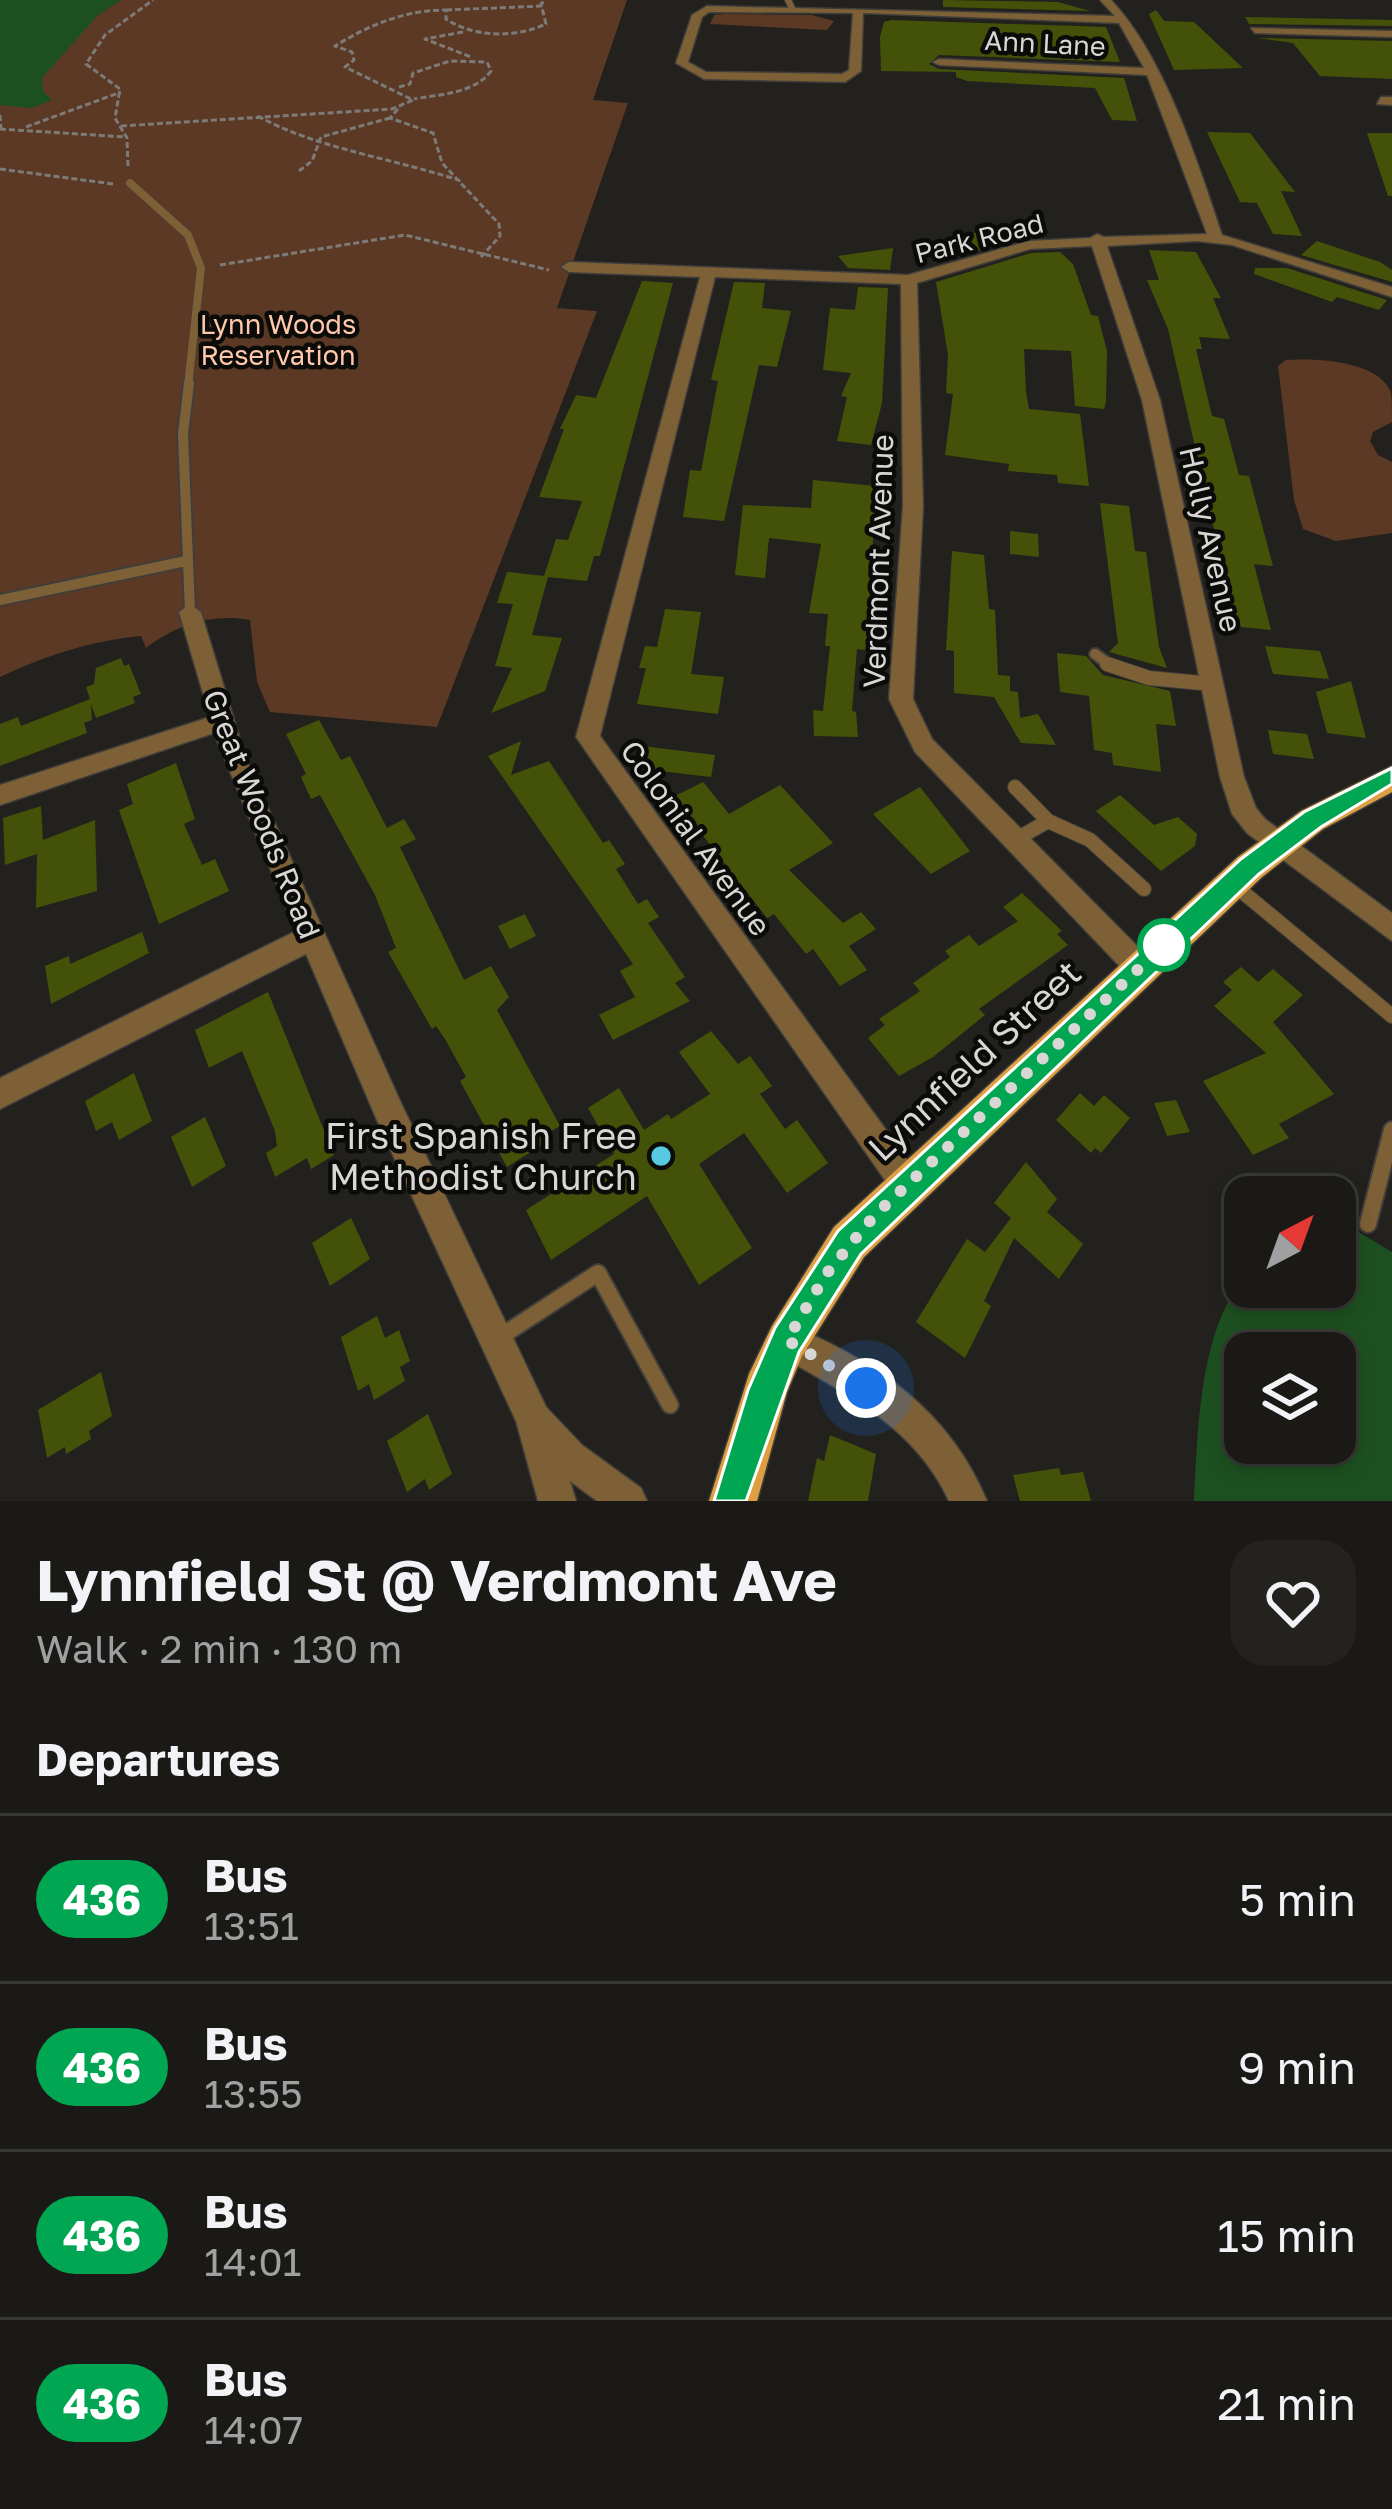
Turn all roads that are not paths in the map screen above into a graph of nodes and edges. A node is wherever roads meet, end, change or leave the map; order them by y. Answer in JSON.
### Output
{"nodes":[{"id":1,"x":1105,"y":0,"type":"edge"},
{"id":2,"x":790,"y":4,"type":"edge"},
{"id":3,"x":858,"y":10,"type":"junction"},
{"id":4,"x":1124,"y":20,"type":"junction"},
{"id":5,"x":1256,"y":30,"type":"dead end"},
{"id":6,"x":1392,"y":34,"type":"edge"},
{"id":7,"x":939,"y":62,"type":"dead end"},
{"id":8,"x":1149,"y":72,"type":"junction"},
{"id":9,"x":130,"y":183,"type":"road end"},
{"id":10,"x":1097,"y":238,"type":"junction"},
{"id":11,"x":1216,"y":239,"type":"junction"},
{"id":12,"x":569,"y":267,"type":"road end"},
{"id":13,"x":708,"y":277,"type":"junction"},
{"id":14,"x":909,"y":280,"type":"junction"},
{"id":15,"x":1392,"y":292,"type":"edge"},
{"id":16,"x":186,"y":561,"type":"junction"},
{"id":17,"x":0,"y":600,"type":"edge"},
{"id":18,"x":190,"y":612,"type":"joint"},
{"id":19,"x":1095,"y":654,"type":"dead end"},
{"id":20,"x":1212,"y":684,"type":"junction"},
{"id":21,"x":221,"y":722,"type":"junction"},
{"id":22,"x":1392,"y":778,"type":"edge"},
{"id":23,"x":1015,"y":787,"type":"dead end"},
{"id":24,"x":0,"y":795,"type":"edge"},
{"id":25,"x":1048,"y":821,"type":"junction"},
{"id":26,"x":1014,"y":840,"type":"junction"},
{"id":27,"x":1278,"y":843,"type":"junction"},
{"id":28,"x":1232,"y":883,"type":"junction"},
{"id":29,"x":1144,"y":889,"type":"dead end"},
{"id":30,"x":1392,"y":928,"type":"edge"},
{"id":31,"x":312,"y":938,"type":"junction"},
{"id":32,"x":1139,"y":968,"type":"junction"},
{"id":33,"x":1392,"y":1016,"type":"edge"},
{"id":34,"x":0,"y":1094,"type":"edge"},
{"id":35,"x":1392,"y":1130,"type":"edge"},
{"id":36,"x":907,"y":1185,"type":"junction"},
{"id":37,"x":1368,"y":1224,"type":"dead end"},
{"id":38,"x":496,"y":1339,"type":"junction"},
{"id":39,"x":787,"y":1340,"type":"junction"},
{"id":40,"x":670,"y":1405,"type":"dead end"},
{"id":41,"x":533,"y":1418,"type":"junction"},
{"id":42,"x":557,"y":1501,"type":"edge"},
{"id":43,"x":628,"y":1501,"type":"edge"},
{"id":44,"x":733,"y":1501,"type":"edge"},
{"id":45,"x":968,"y":1501,"type":"edge"}],
"edges":[{"from":1,"to":4,"type":"street"},
{"from":2,"to":3,"type":"street"},
{"from":2,"to":3,"type":"street"},
{"from":3,"to":4,"type":"street"},
{"from":4,"to":8,"type":"street"},
{"from":5,"to":6,"type":"street"},
{"from":7,"to":8,"type":"street","name":"Ann Lane"},
{"from":8,"to":11,"type":"street"},
{"from":9,"to":16,"type":"lane","name":"Great Woods Road"},
{"from":10,"to":11,"type":"street","name":"Park Road"},
{"from":10,"to":14,"type":"street","name":"Park Road"},
{"from":10,"to":20,"type":"street","name":"Holly Avenue"},
{"from":11,"to":15,"type":"street","name":"Park Road"},
{"from":12,"to":13,"type":"street","name":"Park Road"},
{"from":13,"to":14,"type":"street","name":"Park Road"},
{"from":13,"to":36,"type":"street","name":"Colonial Avenue"},
{"from":14,"to":26,"type":"street","name":"Verdmont Avenue"},
{"from":16,"to":17,"type":"lane"},
{"from":16,"to":18,"type":"lane","name":"Great Woods Road"},
{"from":18,"to":21,"type":"street","name":"Great Woods Road"},
{"from":19,"to":20,"type":"lane"},
{"from":20,"to":27,"type":"street","name":"Holly Avenue"},
{"from":21,"to":24,"type":"street"},
{"from":21,"to":31,"type":"street","name":"Great Woods Road"},
{"from":22,"to":27,"type":"main road","name":"Lynnfield Street"},
{"from":23,"to":25,"type":"lane"},
{"from":25,"to":26,"type":"lane"},
{"from":25,"to":29,"type":"lane"},
{"from":26,"to":32,"type":"street","name":"Verdmont Avenue"},
{"from":27,"to":28,"type":"main road","name":"Lynnfield Street"},
{"from":27,"to":30,"type":"street","name":"Holly Avenue"},
{"from":28,"to":32,"type":"main road","name":"Lynnfield Street"},
{"from":28,"to":33,"type":"lane"},
{"from":31,"to":34,"type":"street"},
{"from":31,"to":38,"type":"street","name":"Great Woods Road"},
{"from":32,"to":36,"type":"main road","name":"Lynnfield Street"},
{"from":35,"to":37,"type":"lane"},
{"from":36,"to":39,"type":"main road","name":"Lynnfield Street"},
{"from":38,"to":40,"type":"lane"},
{"from":38,"to":41,"type":"street","name":"Great Woods Road"},
{"from":39,"to":44,"type":"main road","name":"Lynnfield Street"},
{"from":39,"to":45,"type":"street"},
{"from":41,"to":42,"type":"street","name":"Great Woods Road"},
{"from":41,"to":43,"type":"street","name":"Great Woods Road"}]}
